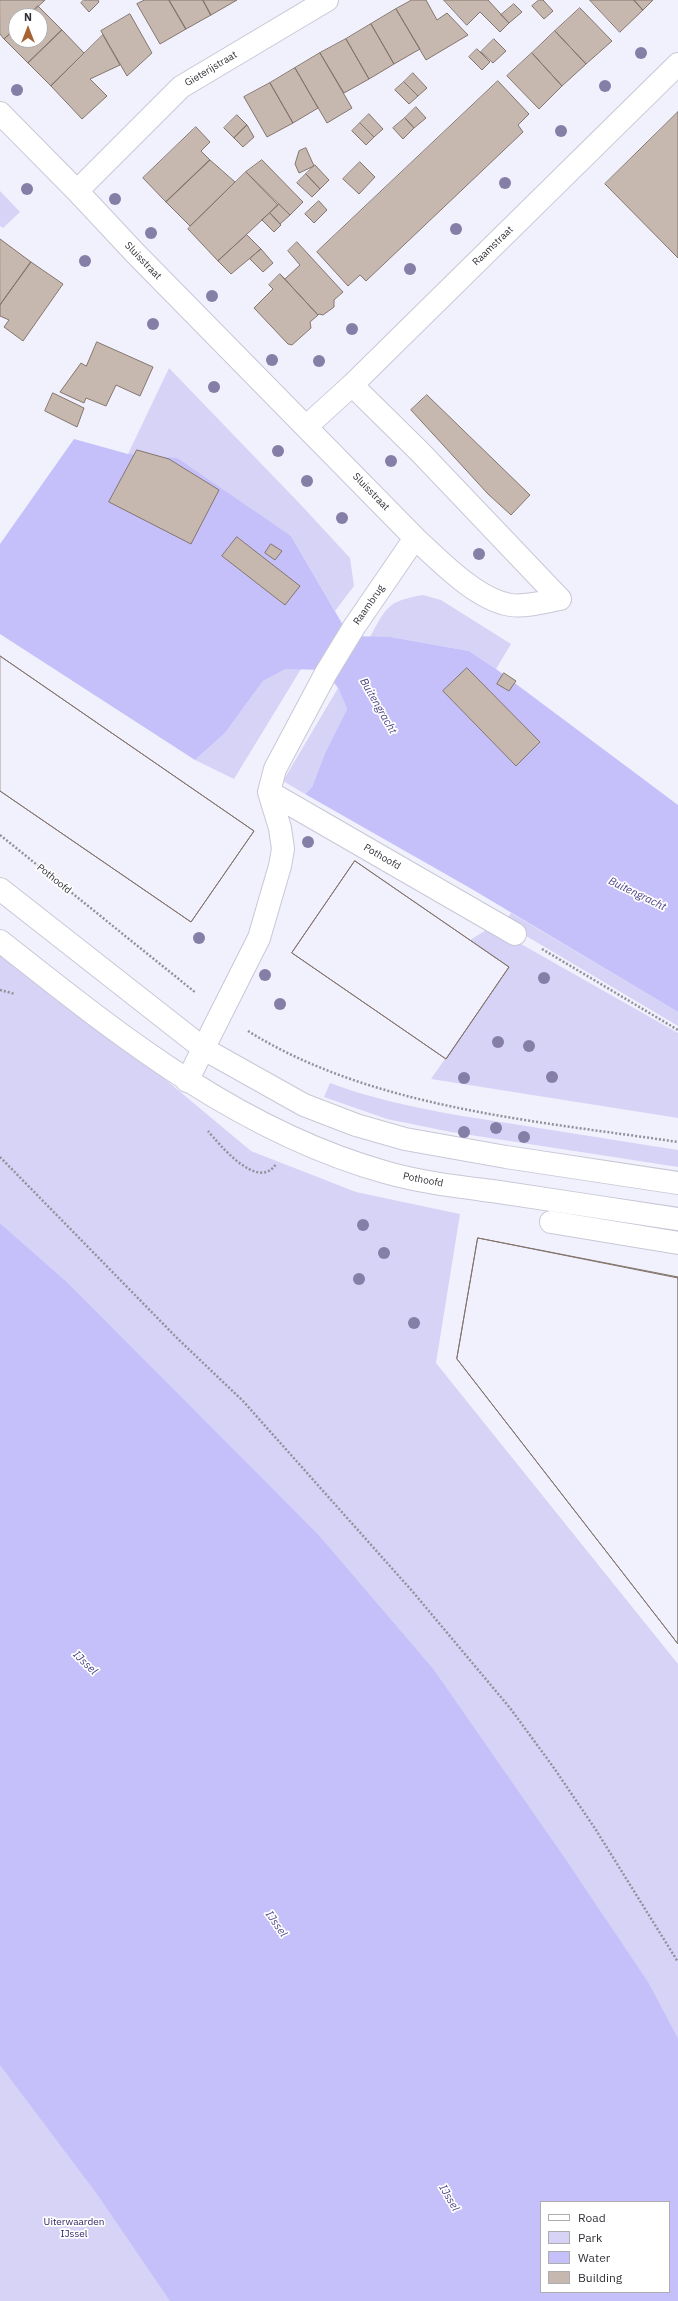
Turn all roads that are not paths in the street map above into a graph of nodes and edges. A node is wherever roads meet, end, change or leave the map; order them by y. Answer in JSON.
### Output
{"nodes":[{"id":1,"x":327,"y":0,"type":"edge"},
{"id":2,"x":678,"y":64,"type":"edge"},
{"id":3,"x":0,"y":113,"type":"edge"},
{"id":4,"x":77,"y":191,"type":"junction"},
{"id":5,"x":352,"y":385,"type":"junction"},
{"id":6,"x":307,"y":426,"type":"junction"},
{"id":7,"x":415,"y":538,"type":"junction"},
{"id":8,"x":269,"y":792,"type":"junction"},
{"id":9,"x":0,"y":889,"type":"edge"},
{"id":10,"x":515,"y":934,"type":"dead end"},
{"id":11,"x":0,"y":940,"type":"edge"},
{"id":12,"x":204,"y":1049,"type":"junction"},
{"id":13,"x":187,"y":1081,"type":"junction"},
{"id":14,"x":678,"y":1183,"type":"edge"},
{"id":15,"x":678,"y":1219,"type":"edge"},
{"id":16,"x":551,"y":1222,"type":"dead end"},
{"id":17,"x":678,"y":1243,"type":"edge"}],
"edges":[{"from":1,"to":4,"type":"street","name":"Gieterijstraat"},
{"from":2,"to":5,"type":"street","name":"Raamstraat"},
{"from":3,"to":4,"type":"street","name":"Sluisstraat"},
{"from":4,"to":6,"type":"street","name":"Sluisstraat"},
{"from":5,"to":6,"type":"street","name":"Raamstraat"},
{"from":5,"to":7,"type":"street","name":"Sluisstraat"},
{"from":6,"to":7,"type":"street","name":"Sluisstraat"},
{"from":7,"to":8,"type":"street","name":"Raambrug"},
{"from":8,"to":10,"type":"street","name":"Pothoofd"},
{"from":8,"to":12,"type":"street"},
{"from":9,"to":12,"type":"street"},
{"from":11,"to":13,"type":"street","name":"Pothoofd"},
{"from":12,"to":13,"type":"street"},
{"from":12,"to":14,"type":"street"},
{"from":13,"to":15,"type":"street","name":"Pothoofd"},
{"from":16,"to":17,"type":"street"}]}
